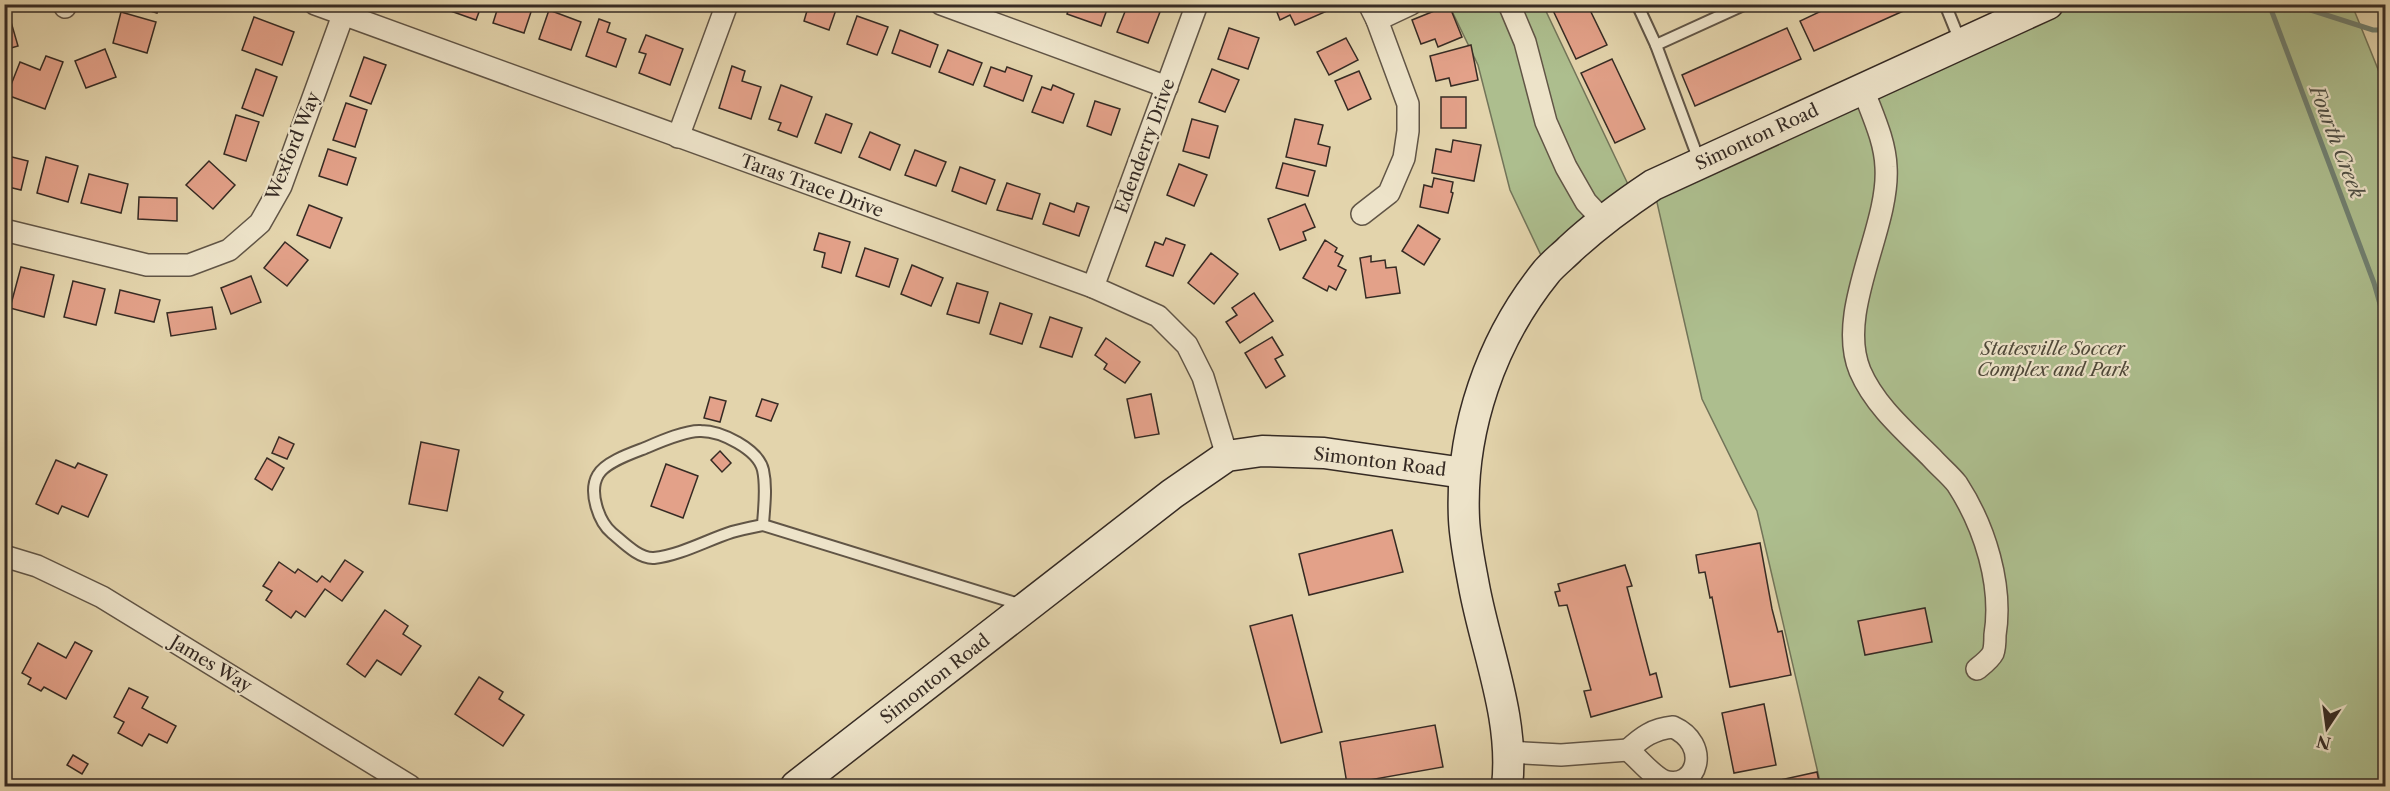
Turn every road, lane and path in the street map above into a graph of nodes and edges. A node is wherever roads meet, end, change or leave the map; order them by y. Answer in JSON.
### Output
{"nodes":[{"id":1,"x":315,"y":4,"type":"edge"},
{"id":2,"x":727,"y":4,"type":"edge"},
{"id":3,"x":941,"y":4,"type":"edge"},
{"id":4,"x":1197,"y":4,"type":"edge"},
{"id":5,"x":1410,"y":4,"type":"edge"},
{"id":6,"x":1509,"y":4,"type":"edge"},
{"id":7,"x":1636,"y":4,"type":"edge"},
{"id":8,"x":1746,"y":4,"type":"edge"},
{"id":9,"x":1945,"y":4,"type":"edge"},
{"id":10,"x":2048,"y":4,"type":"edge"},
{"id":11,"x":1373,"y":12,"type":"edge"},
{"id":12,"x":343,"y":15,"type":"junction"},
{"id":13,"x":1962,"y":44,"type":"junction"},
{"id":14,"x":1656,"y":45,"type":"junction"},
{"id":15,"x":1167,"y":87,"type":"junction"},
{"id":16,"x":1863,"y":89,"type":"junction"},
{"id":17,"x":678,"y":137,"type":"junction"},
{"id":18,"x":1700,"y":163,"type":"junction"},
{"id":19,"x":1362,"y":214,"type":"dead end"},
{"id":20,"x":1602,"y":219,"type":"junction"},
{"id":21,"x":4,"y":230,"type":"edge"},
{"id":22,"x":1093,"y":288,"type":"junction"},
{"id":23,"x":1227,"y":456,"type":"junction"},
{"id":24,"x":1464,"y":473,"type":"junction"},
{"id":25,"x":763,"y":525,"type":"junction"},
{"id":26,"x":4,"y":556,"type":"edge"},
{"id":27,"x":1028,"y":607,"type":"junction"},
{"id":28,"x":1977,"y":669,"type":"dead end"},
{"id":29,"x":1628,"y":750,"type":"dead end"},
{"id":30,"x":1508,"y":752,"type":"junction"},
{"id":31,"x":410,"y":786,"type":"edge"},
{"id":32,"x":796,"y":786,"type":"edge"},
{"id":33,"x":1507,"y":786,"type":"edge"}],
"edges":[{"from":1,"to":12,"type":"street","name":"Taras Trace Drive"},
{"from":2,"to":17,"type":"street"},
{"from":3,"to":15,"type":"street"},
{"from":4,"to":15,"type":"street","name":"Edenderry Drive"},
{"from":5,"to":11,"type":"street"},
{"from":6,"to":20,"type":"street"},
{"from":7,"to":14,"type":"lane"},
{"from":8,"to":14,"type":"lane"},
{"from":9,"to":13,"type":"lane"},
{"from":10,"to":13,"type":"street","name":"Simonton Road"},
{"from":11,"to":19,"type":"street"},
{"from":12,"to":17,"type":"street","name":"Taras Trace Drive"},
{"from":12,"to":21,"type":"street","name":"Wexford Way"},
{"from":13,"to":16,"type":"street","name":"Simonton Road"},
{"from":14,"to":18,"type":"lane"},
{"from":15,"to":22,"type":"street","name":"Edenderry Drive"},
{"from":16,"to":18,"type":"street","name":"Simonton Road"},
{"from":16,"to":28,"type":"street"},
{"from":17,"to":22,"type":"street","name":"Taras Trace Drive"},
{"from":18,"to":20,"type":"street","name":"Simonton Road"},
{"from":20,"to":24,"type":"street","name":"Simonton Road"},
{"from":22,"to":23,"type":"street","name":"Taras Trace Drive"},
{"from":23,"to":24,"type":"street","name":"Simonton Road"},
{"from":23,"to":27,"type":"street","name":"Simonton Road"},
{"from":24,"to":30,"type":"street"},
{"from":25,"to":25,"type":"lane"},
{"from":25,"to":27,"type":"lane"},
{"from":26,"to":31,"type":"street","name":"James Way"},
{"from":27,"to":32,"type":"street","name":"Simonton Road"},
{"from":29,"to":30,"type":"street"},
{"from":30,"to":33,"type":"street"}]}
